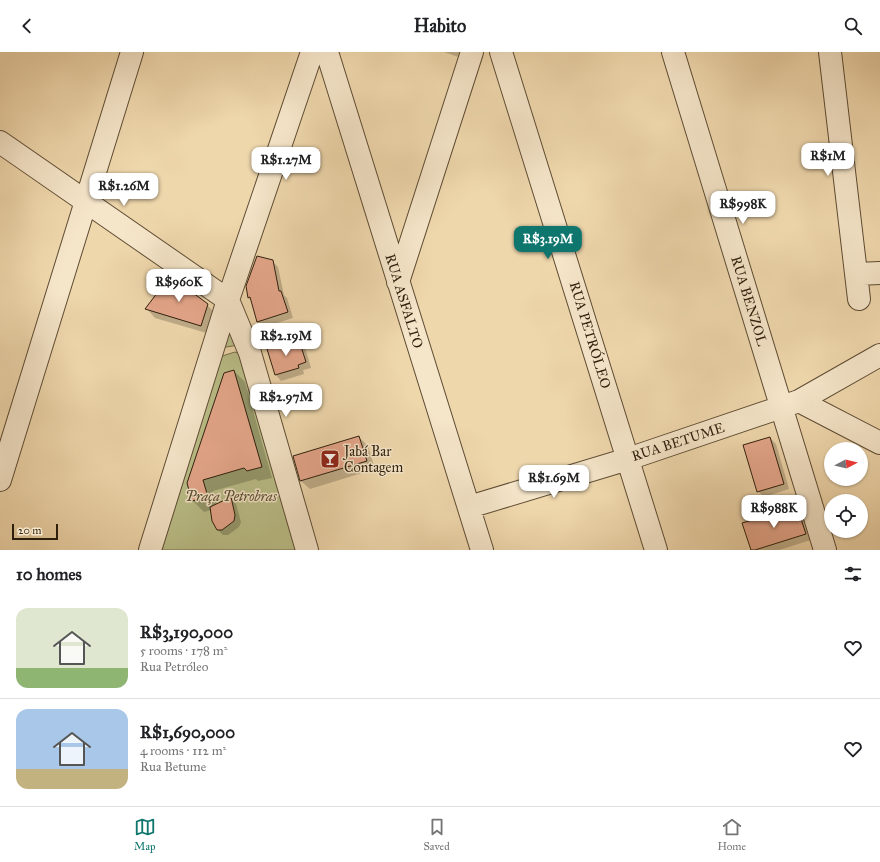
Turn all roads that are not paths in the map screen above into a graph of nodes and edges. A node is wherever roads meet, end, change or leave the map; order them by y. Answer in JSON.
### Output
{"nodes":[{"id":1,"x":132,"y":52,"type":"edge"},
{"id":2,"x":312,"y":52,"type":"edge"},
{"id":3,"x":327,"y":52,"type":"edge"},
{"id":4,"x":472,"y":52,"type":"edge"},
{"id":5,"x":501,"y":52,"type":"edge"},
{"id":6,"x":673,"y":52,"type":"edge"},
{"id":7,"x":830,"y":52,"type":"edge"},
{"id":8,"x":0,"y":142,"type":"edge"},
{"id":9,"x":86,"y":201,"type":"junction"},
{"id":10,"x":880,"y":273,"type":"edge"},
{"id":11,"x":857,"y":274,"type":"junction"},
{"id":12,"x":398,"y":282,"type":"junction"},
{"id":13,"x":859,"y":299,"type":"dead end"},
{"id":14,"x":228,"y":300,"type":"junction"},
{"id":15,"x":250,"y":353,"type":"junction"},
{"id":16,"x":211,"y":354,"type":"junction"},
{"id":17,"x":880,"y":355,"type":"edge"},
{"id":18,"x":790,"y":404,"type":"junction"},
{"id":19,"x":880,"y":443,"type":"edge"},
{"id":20,"x":628,"y":459,"type":"junction"},
{"id":21,"x":0,"y":480,"type":"edge"},
{"id":22,"x":469,"y":507,"type":"junction"},
{"id":23,"x":150,"y":550,"type":"edge"},
{"id":24,"x":307,"y":550,"type":"edge"},
{"id":25,"x":482,"y":550,"type":"edge"},
{"id":26,"x":656,"y":550,"type":"edge"},
{"id":27,"x":825,"y":550,"type":"edge"}],
"edges":[{"from":1,"to":9,"type":"street"},
{"from":2,"to":14,"type":"street"},
{"from":3,"to":12,"type":"street","name":"RUA ASFALTO"},
{"from":4,"to":12,"type":"street"},
{"from":5,"to":20,"type":"street","name":"RUA PETRÓLEO"},
{"from":6,"to":18,"type":"street","name":"RUA BENZOL"},
{"from":7,"to":11,"type":"street"},
{"from":8,"to":9,"type":"street"},
{"from":9,"to":14,"type":"street"},
{"from":9,"to":21,"type":"street"},
{"from":10,"to":11,"type":"street"},
{"from":11,"to":13,"type":"street"},
{"from":12,"to":22,"type":"street","name":"RUA ASFALTO"},
{"from":14,"to":15,"type":"street"},
{"from":14,"to":16,"type":"street"},
{"from":15,"to":16,"type":"street"},
{"from":15,"to":24,"type":"street"},
{"from":16,"to":23,"type":"street"},
{"from":17,"to":18,"type":"street","name":"RUA BETUME"},
{"from":18,"to":19,"type":"street"},
{"from":18,"to":20,"type":"street","name":"RUA BETUME"},
{"from":18,"to":27,"type":"street","name":"RUA BENZOL"},
{"from":20,"to":22,"type":"street","name":"RUA BETUME"},
{"from":20,"to":26,"type":"street","name":"RUA PETRÓLEO"},
{"from":22,"to":25,"type":"street","name":"RUA ASFALTO"}]}
